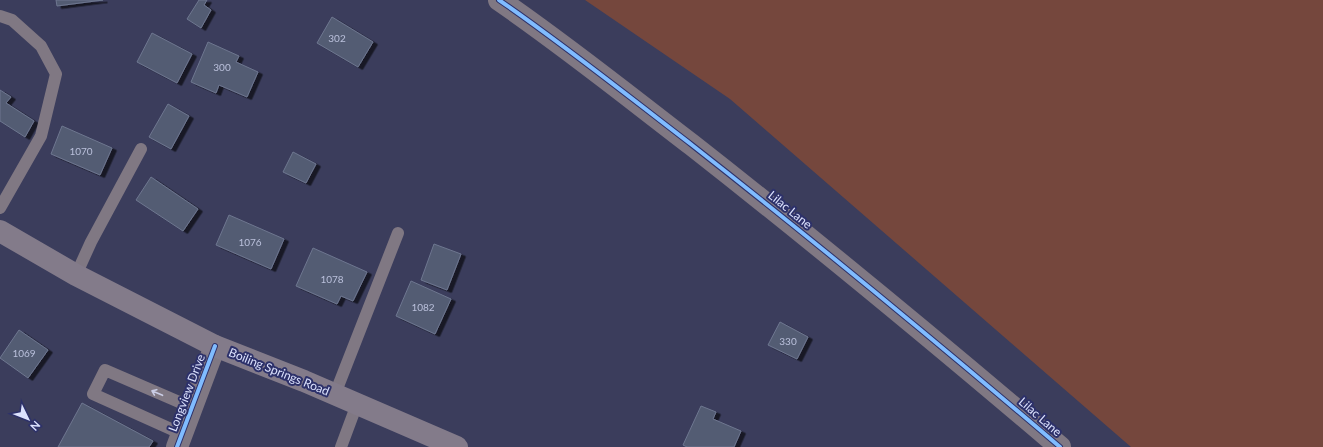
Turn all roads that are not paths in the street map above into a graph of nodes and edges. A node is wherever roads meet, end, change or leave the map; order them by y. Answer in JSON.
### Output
{"nodes":[{"id":1,"x":499,"y":0,"type":"edge"},
{"id":2,"x":0,"y":16,"type":"edge"},
{"id":3,"x":141,"y":150,"type":"dead end"},
{"id":4,"x":0,"y":208,"type":"edge"},
{"id":5,"x":0,"y":231,"type":"edge"},
{"id":6,"x":398,"y":232,"type":"dead end"},
{"id":7,"x":76,"y":275,"type":"junction"},
{"id":8,"x":215,"y":346,"type":"junction"},
{"id":9,"x":336,"y":394,"type":"junction"},
{"id":10,"x":357,"y":404,"type":"junction"},
{"id":11,"x":193,"y":408,"type":"junction"},
{"id":12,"x":180,"y":440,"type":"edge"},
{"id":13,"x":341,"y":447,"type":"edge"},
{"id":14,"x":457,"y":447,"type":"edge"},
{"id":15,"x":1060,"y":447,"type":"edge"}],
"edges":[{"from":1,"to":15,"type":"street","name":"Lilac Lane"},
{"from":2,"to":4,"type":"lane"},
{"from":3,"to":7,"type":"lane"},
{"from":5,"to":7,"type":"main road","name":"Boiling Springs Road"},
{"from":6,"to":9,"type":"lane"},
{"from":7,"to":8,"type":"main road","name":"Boiling Springs Road"},
{"from":8,"to":9,"type":"main road","name":"Boiling Springs Road"},
{"from":8,"to":11,"type":"street","name":"Longview Drive"},
{"from":9,"to":10,"type":"main road","name":"Boiling Springs Road"},
{"from":10,"to":13,"type":"lane"},
{"from":10,"to":14,"type":"main road","name":"Boiling Springs Road"},
{"from":11,"to":12,"type":"street","name":"Longview Drive"},
{"from":11,"to":12,"type":"lane","one_way":true}]}
